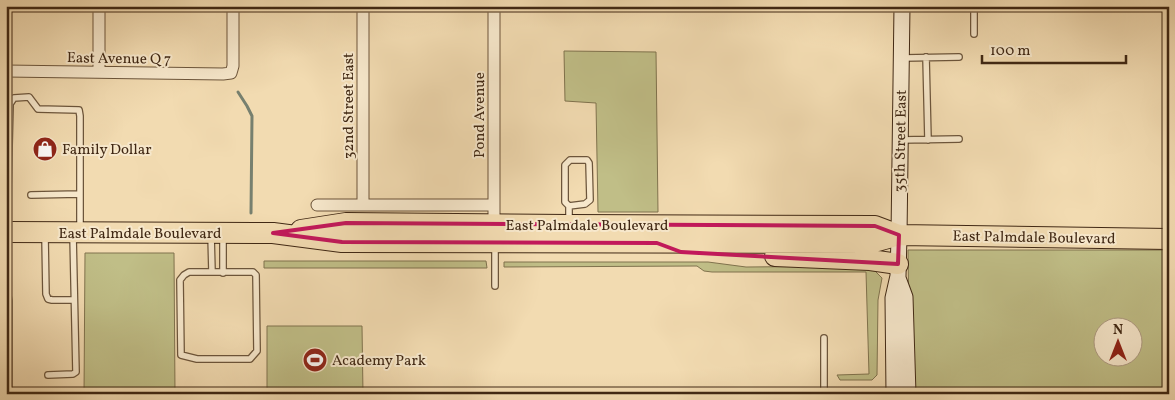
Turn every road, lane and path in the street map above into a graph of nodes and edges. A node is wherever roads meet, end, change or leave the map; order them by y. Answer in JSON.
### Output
{"nodes":[{"id":1,"x":100,"y":6,"type":"edge"},
{"id":2,"x":233,"y":6,"type":"edge"},
{"id":3,"x":363,"y":6,"type":"edge"},
{"id":4,"x":494,"y":6,"type":"edge"},
{"id":5,"x":902,"y":6,"type":"edge"},
{"id":6,"x":974,"y":6,"type":"edge"},
{"id":7,"x":974,"y":34,"type":"dead end"},
{"id":8,"x":926,"y":57,"type":"junction"},
{"id":9,"x":959,"y":57,"type":"dead end"},
{"id":10,"x":901,"y":58,"type":"junction"},
{"id":11,"x":6,"y":71,"type":"edge"},
{"id":12,"x":100,"y":72,"type":"junction"},
{"id":13,"x":958,"y":139,"type":"dead end"},
{"id":14,"x":900,"y":140,"type":"junction"},
{"id":15,"x":928,"y":140,"type":"junction"},
{"id":16,"x":7,"y":183,"type":"edge"},
{"id":17,"x":80,"y":194,"type":"junction"},
{"id":18,"x":31,"y":195,"type":"dead end"},
{"id":19,"x":317,"y":205,"type":"dead end"},
{"id":20,"x":363,"y":205,"type":"junction"},
{"id":21,"x":494,"y":205,"type":"junction"},
{"id":22,"x":569,"y":216,"type":"junction"},
{"id":23,"x":45,"y":232,"type":"junction"},
{"id":24,"x":76,"y":232,"type":"junction"},
{"id":25,"x":6,"y":233,"type":"edge"},
{"id":26,"x":217,"y":233,"type":"junction"},
{"id":27,"x":273,"y":233,"type":"junction"},
{"id":28,"x":899,"y":235,"type":"junction"},
{"id":29,"x":1169,"y":239,"type":"edge"},
{"id":30,"x":494,"y":240,"type":"junction"},
{"id":31,"x":657,"y":243,"type":"junction"},
{"id":32,"x":898,"y":270,"type":"junction"},
{"id":33,"x":212,"y":272,"type":"junction"},
{"id":34,"x":223,"y":272,"type":"junction"},
{"id":35,"x":6,"y":286,"type":"edge"},
{"id":36,"x":495,"y":286,"type":"dead end"},
{"id":37,"x":74,"y":300,"type":"junction"},
{"id":38,"x":824,"y":338,"type":"dead end"},
{"id":39,"x":48,"y":375,"type":"dead end"},
{"id":40,"x":9,"y":394,"type":"edge"},
{"id":41,"x":824,"y":394,"type":"edge"},
{"id":42,"x":839,"y":394,"type":"edge"},
{"id":43,"x":894,"y":394,"type":"edge"},
{"id":44,"x":908,"y":394,"type":"edge"}],
"edges":[{"from":1,"to":12,"type":"street"},
{"from":2,"to":12,"type":"street","name":"East Avenue Q 7"},
{"from":3,"to":20,"type":"street","name":"32nd Street East"},
{"from":4,"to":21,"type":"street","name":"Pond Avenue"},
{"from":5,"to":10,"type":"street","name":"35th Street East"},
{"from":6,"to":7,"type":"lane"},
{"from":8,"to":9,"type":"lane"},
{"from":8,"to":10,"type":"lane"},
{"from":8,"to":15,"type":"lane"},
{"from":10,"to":14,"type":"street","name":"35th Street East"},
{"from":11,"to":12,"type":"street","name":"East Avenue Q 7"},
{"from":13,"to":15,"type":"lane"},
{"from":14,"to":15,"type":"lane"},
{"from":14,"to":28,"type":"street","name":"35th Street East"},
{"from":16,"to":17,"type":"lane"},
{"from":16,"to":25,"type":"lane"},
{"from":17,"to":18,"type":"lane"},
{"from":17,"to":24,"type":"lane"},
{"from":19,"to":20,"type":"street"},
{"from":20,"to":21,"type":"street"},
{"from":21,"to":30,"type":"street","name":"Pond Avenue"},
{"from":22,"to":22,"type":"lane"},
{"from":22,"to":28,"type":"highway","name":"East Palmdale Boulevard"},
{"from":22,"to":30,"type":"highway","name":"East Palmdale Boulevard"},
{"from":23,"to":24,"type":"highway","name":"East Palmdale Boulevard"},
{"from":23,"to":25,"type":"highway","name":"East Palmdale Boulevard"},
{"from":23,"to":37,"type":"lane"},
{"from":24,"to":26,"type":"highway","name":"East Palmdale Boulevard"},
{"from":24,"to":37,"type":"lane"},
{"from":26,"to":27,"type":"highway","name":"East Palmdale Boulevard"},
{"from":26,"to":33,"type":"lane"},
{"from":26,"to":34,"type":"lane"},
{"from":27,"to":30,"type":"highway","name":"East Palmdale Boulevard"},
{"from":27,"to":30,"type":"highway","name":"East Palmdale Boulevard"},
{"from":28,"to":29,"type":"highway","name":"East Palmdale Boulevard"},
{"from":28,"to":31,"type":"highway","name":"East Palmdale Boulevard"},
{"from":28,"to":32,"type":"street","name":"35th Street East"},
{"from":30,"to":31,"type":"highway","name":"East Palmdale Boulevard"},
{"from":30,"to":36,"type":"lane"},
{"from":31,"to":32,"type":"highway"},
{"from":32,"to":43,"type":"street","name":"35th Street East"},
{"from":32,"to":44,"type":"street","name":"35th Street East"},
{"from":33,"to":34,"type":"lane"},
{"from":33,"to":34,"type":"lane"},
{"from":35,"to":40,"type":"lane"},
{"from":37,"to":39,"type":"lane"},
{"from":38,"to":41,"type":"lane"},
{"from":42,"to":43,"type":"lane"}]}
